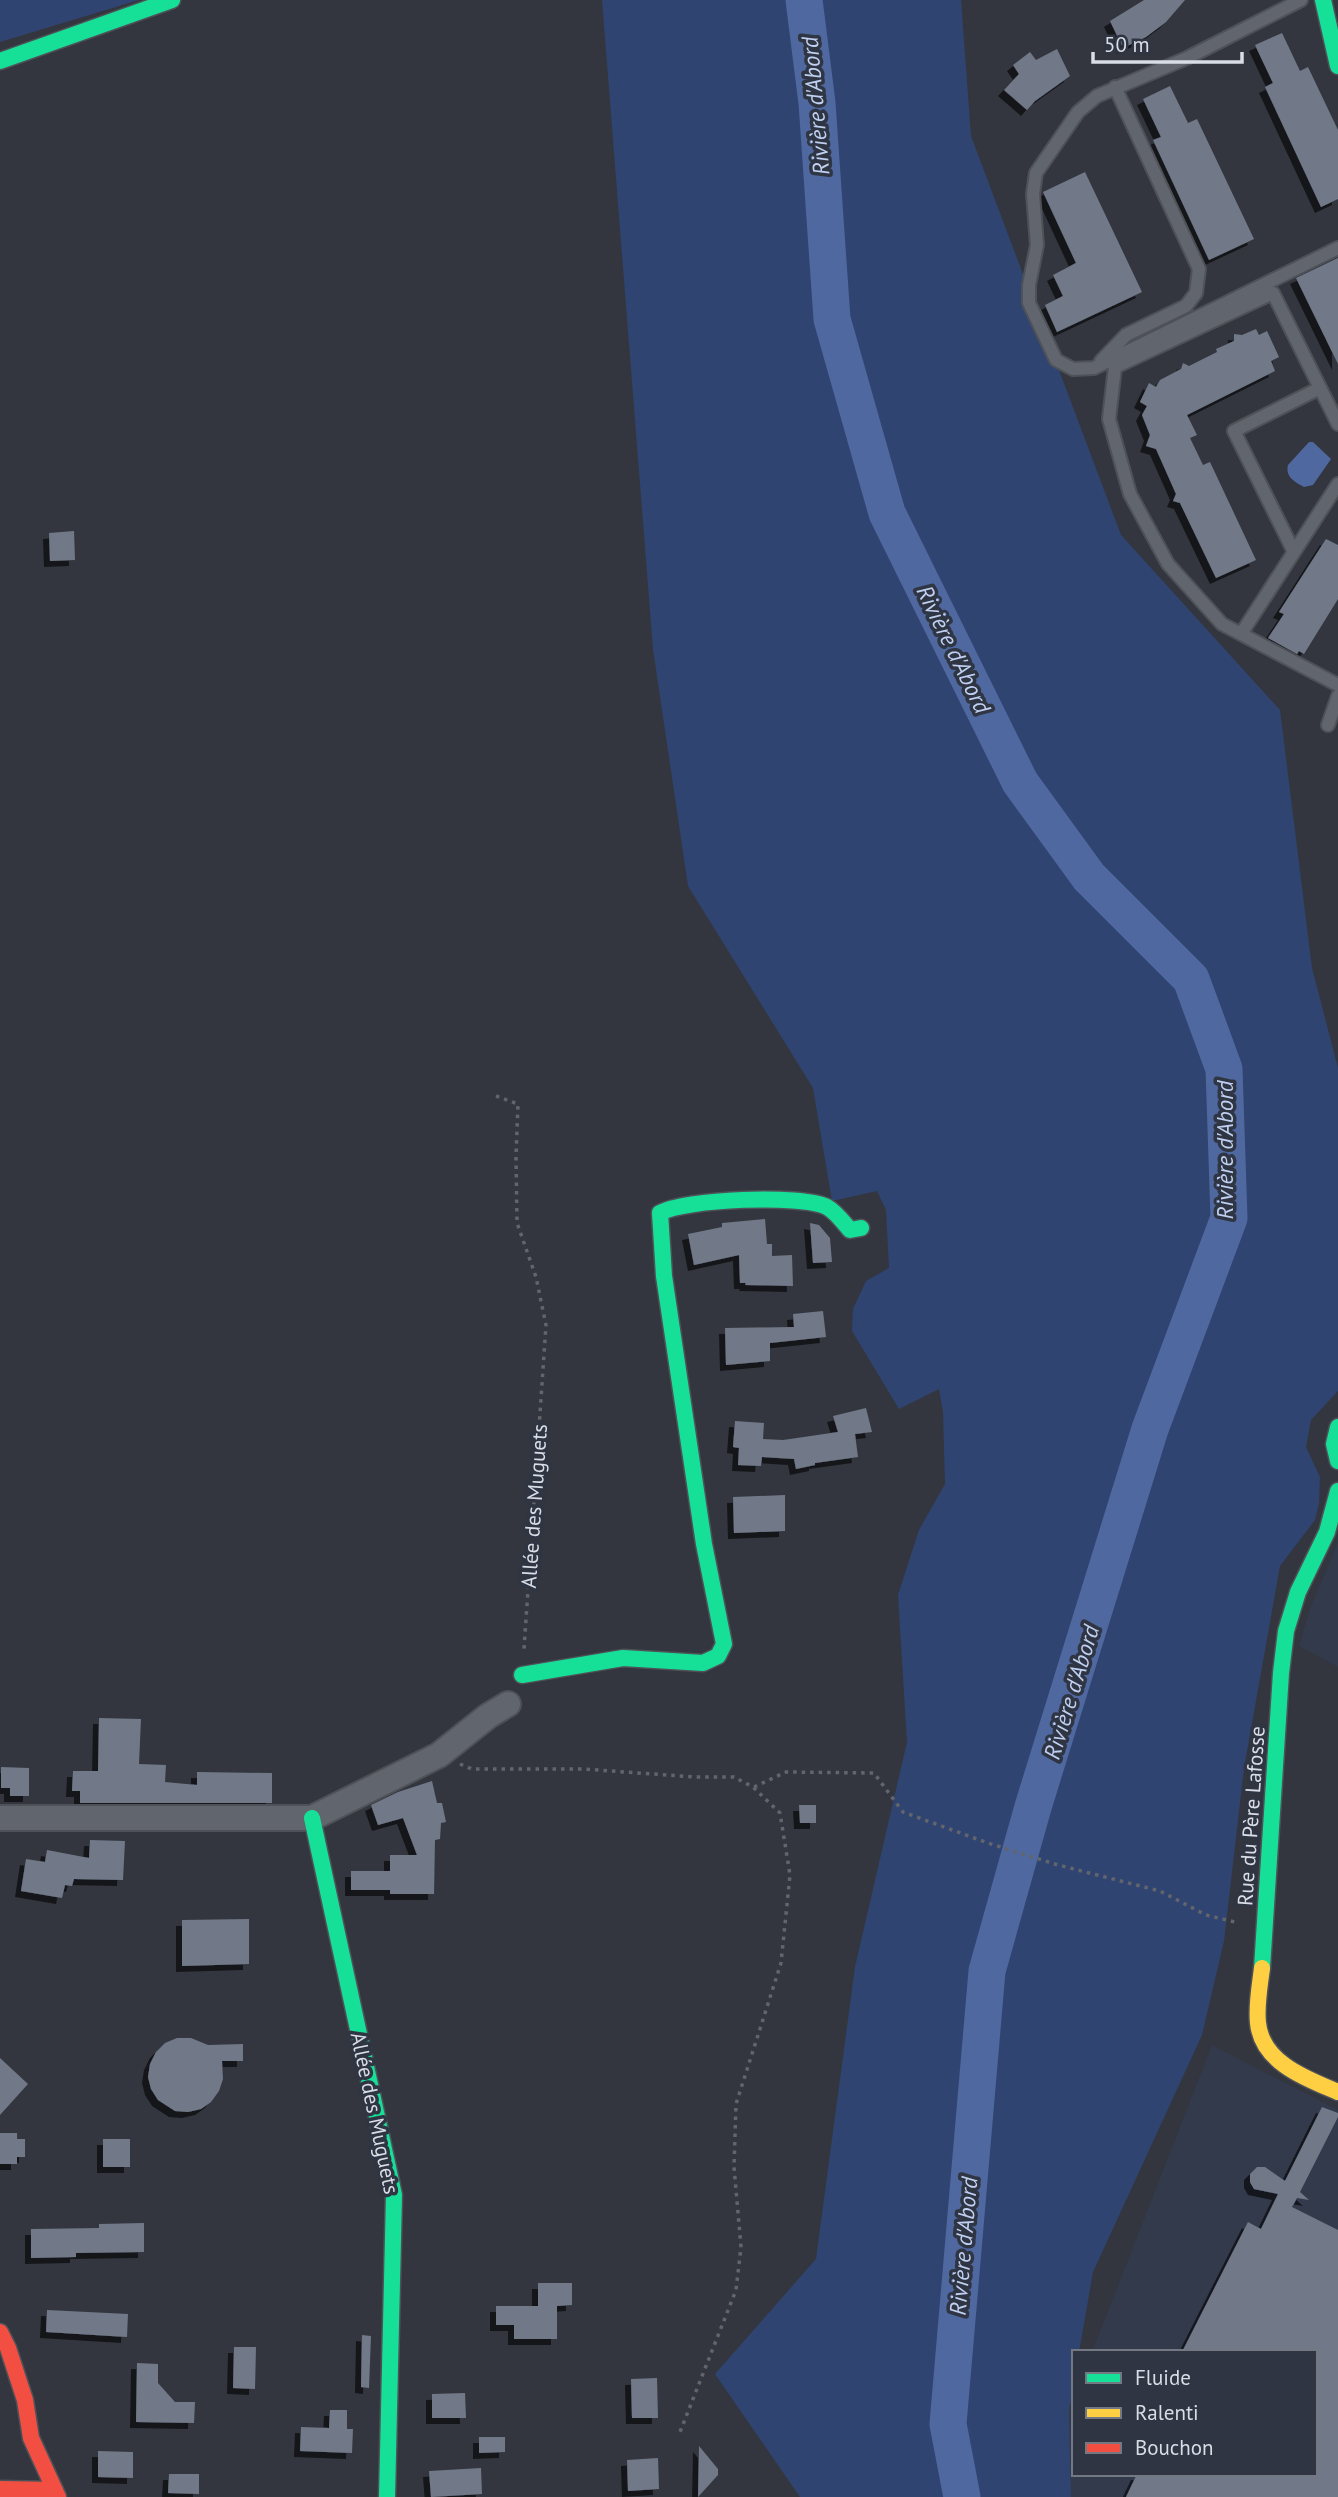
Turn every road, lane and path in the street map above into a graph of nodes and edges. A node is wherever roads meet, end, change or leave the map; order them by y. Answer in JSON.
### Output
{"nodes":[{"id":1,"x":172,"y":0,"type":"edge"},
{"id":2,"x":1301,"y":0,"type":"edge"},
{"id":3,"x":1323,"y":0,"type":"edge"},
{"id":4,"x":0,"y":61,"type":"edge"},
{"id":5,"x":1338,"y":65,"type":"edge"},
{"id":6,"x":1115,"y":87,"type":"junction"},
{"id":7,"x":1338,"y":248,"type":"edge"},
{"id":8,"x":1094,"y":368,"type":"junction"},
{"id":9,"x":1320,"y":388,"type":"junction"},
{"id":10,"x":1338,"y":424,"type":"edge"},
{"id":11,"x":1338,"y":484,"type":"edge"},
{"id":12,"x":1294,"y":552,"type":"junction"},
{"id":13,"x":1241,"y":634,"type":"junction"},
{"id":14,"x":1338,"y":685,"type":"edge"},
{"id":15,"x":1338,"y":696,"type":"edge"},
{"id":16,"x":1328,"y":725,"type":"dead end"},
{"id":17,"x":496,"y":1096,"type":"dead end"},
{"id":18,"x":861,"y":1228,"type":"dead end"},
{"id":19,"x":1338,"y":1427,"type":"edge"},
{"id":20,"x":1338,"y":1461,"type":"edge"},
{"id":21,"x":1338,"y":1491,"type":"edge"},
{"id":22,"x":1338,"y":1517,"type":"edge"},
{"id":23,"x":1327,"y":1532,"type":"junction"},
{"id":24,"x":522,"y":1675,"type":"joint"},
{"id":25,"x":508,"y":1704,"type":"dead end"},
{"id":26,"x":439,"y":1755,"type":"junction"},
{"id":27,"x":753,"y":1787,"type":"junction"},
{"id":28,"x":0,"y":1818,"type":"edge"},
{"id":29,"x":312,"y":1818,"type":"junction"},
{"id":30,"x":1265,"y":1929,"type":"junction"},
{"id":31,"x":1338,"y":2092,"type":"edge"},
{"id":32,"x":0,"y":2332,"type":"edge"},
{"id":33,"x":680,"y":2432,"type":"dead end"},
{"id":34,"x":0,"y":2489,"type":"edge"},
{"id":35,"x":56,"y":2493,"type":"edge"},
{"id":36,"x":387,"y":2497,"type":"edge"}],
"edges":[{"from":1,"to":4,"type":"street"},
{"from":2,"to":6,"type":"lane"},
{"from":3,"to":5,"type":"street"},
{"from":6,"to":8,"type":"lane"},
{"from":6,"to":8,"type":"lane"},
{"from":7,"to":8,"type":"lane"},
{"from":9,"to":10,"type":"lane"},
{"from":9,"to":12,"type":"lane"},
{"from":9,"to":13,"type":"lane"},
{"from":11,"to":12,"type":"lane"},
{"from":12,"to":13,"type":"lane"},
{"from":13,"to":14,"type":"lane"},
{"from":15,"to":16,"type":"lane"},
{"from":17,"to":24,"type":"path","name":"Allée des Muguets"},
{"from":18,"to":24,"type":"street"},
{"from":19,"to":20,"type":"street"},
{"from":21,"to":23,"type":"street","name":"Rue du Père Lafosse"},
{"from":22,"to":23,"type":"street","name":"Rue du Père Lafosse"},
{"from":23,"to":30,"type":"street","name":"Rue du Père Lafosse"},
{"from":25,"to":26,"type":"street"},
{"from":26,"to":27,"type":"path"},
{"from":26,"to":29,"type":"street"},
{"from":27,"to":30,"type":"path"},
{"from":27,"to":33,"type":"path"},
{"from":28,"to":29,"type":"street"},
{"from":29,"to":36,"type":"street","name":"Allée des Muguets"},
{"from":30,"to":31,"type":"street","name":"Rue du Père Lafosse"},
{"from":32,"to":35,"type":"street"},
{"from":34,"to":35,"type":"street"}]}
